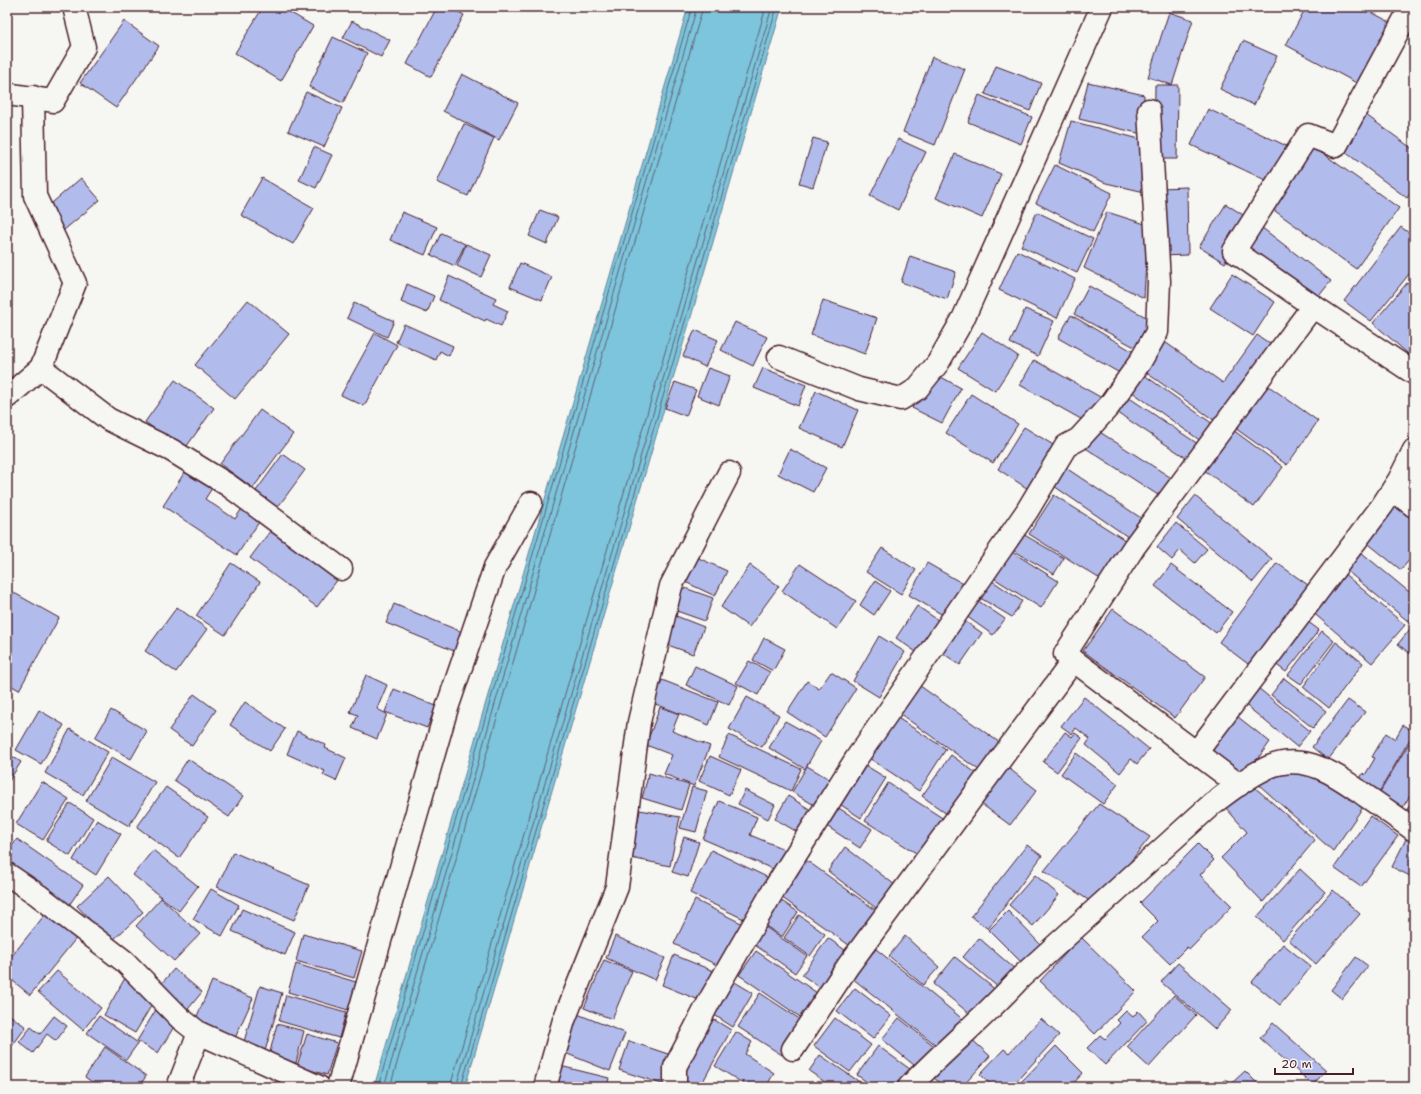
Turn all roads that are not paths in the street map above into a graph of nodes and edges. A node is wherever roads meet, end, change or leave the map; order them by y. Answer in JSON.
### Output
{"nodes":[{"id":1,"x":74,"y":7,"type":"edge"},
{"id":2,"x":1102,"y":7,"type":"edge"},
{"id":3,"x":1411,"y":7,"type":"edge"},
{"id":4,"x":7,"y":94,"type":"edge"},
{"id":5,"x":33,"y":97,"type":"junction"},
{"id":6,"x":1149,"y":110,"type":"dead end"},
{"id":7,"x":1313,"y":306,"type":"junction"},
{"id":8,"x":779,"y":357,"type":"dead end"},
{"id":9,"x":41,"y":368,"type":"junction"},
{"id":10,"x":1414,"y":373,"type":"edge"},
{"id":11,"x":7,"y":397,"type":"edge"},
{"id":12,"x":1414,"y":450,"type":"edge"},
{"id":13,"x":729,"y":473,"type":"dead end"},
{"id":14,"x":1393,"y":490,"type":"junction"},
{"id":15,"x":531,"y":503,"type":"dead end"},
{"id":16,"x":1414,"y":506,"type":"edge"},
{"id":17,"x":341,"y":569,"type":"dead end"},
{"id":18,"x":1073,"y":661,"type":"junction"},
{"id":19,"x":1196,"y":753,"type":"junction"},
{"id":20,"x":1239,"y":785,"type":"junction"},
{"id":21,"x":1414,"y":830,"type":"edge"},
{"id":22,"x":7,"y":874,"type":"edge"},
{"id":23,"x":199,"y":1033,"type":"junction"},
{"id":24,"x":793,"y":1049,"type":"dead end"},
{"id":25,"x":178,"y":1087,"type":"edge"},
{"id":26,"x":318,"y":1087,"type":"edge"},
{"id":27,"x":338,"y":1087,"type":"edge"},
{"id":28,"x":545,"y":1087,"type":"edge"},
{"id":29,"x":675,"y":1087,"type":"edge"},
{"id":30,"x":909,"y":1087,"type":"edge"}],
"edges":[{"from":1,"to":5,"type":"street"},
{"from":2,"to":8,"type":"street"},
{"from":3,"to":7,"type":"street"},
{"from":4,"to":5,"type":"street"},
{"from":5,"to":9,"type":"street"},
{"from":6,"to":29,"type":"street"},
{"from":7,"to":10,"type":"street"},
{"from":7,"to":18,"type":"street"},
{"from":9,"to":11,"type":"street"},
{"from":9,"to":17,"type":"street"},
{"from":12,"to":14,"type":"street"},
{"from":13,"to":28,"type":"street"},
{"from":14,"to":16,"type":"street"},
{"from":14,"to":19,"type":"street"},
{"from":15,"to":27,"type":"street"},
{"from":18,"to":19,"type":"street"},
{"from":18,"to":24,"type":"street"},
{"from":19,"to":20,"type":"street"},
{"from":20,"to":21,"type":"street"},
{"from":20,"to":30,"type":"street"},
{"from":22,"to":23,"type":"street"},
{"from":23,"to":25,"type":"street"},
{"from":23,"to":26,"type":"street"}]}
